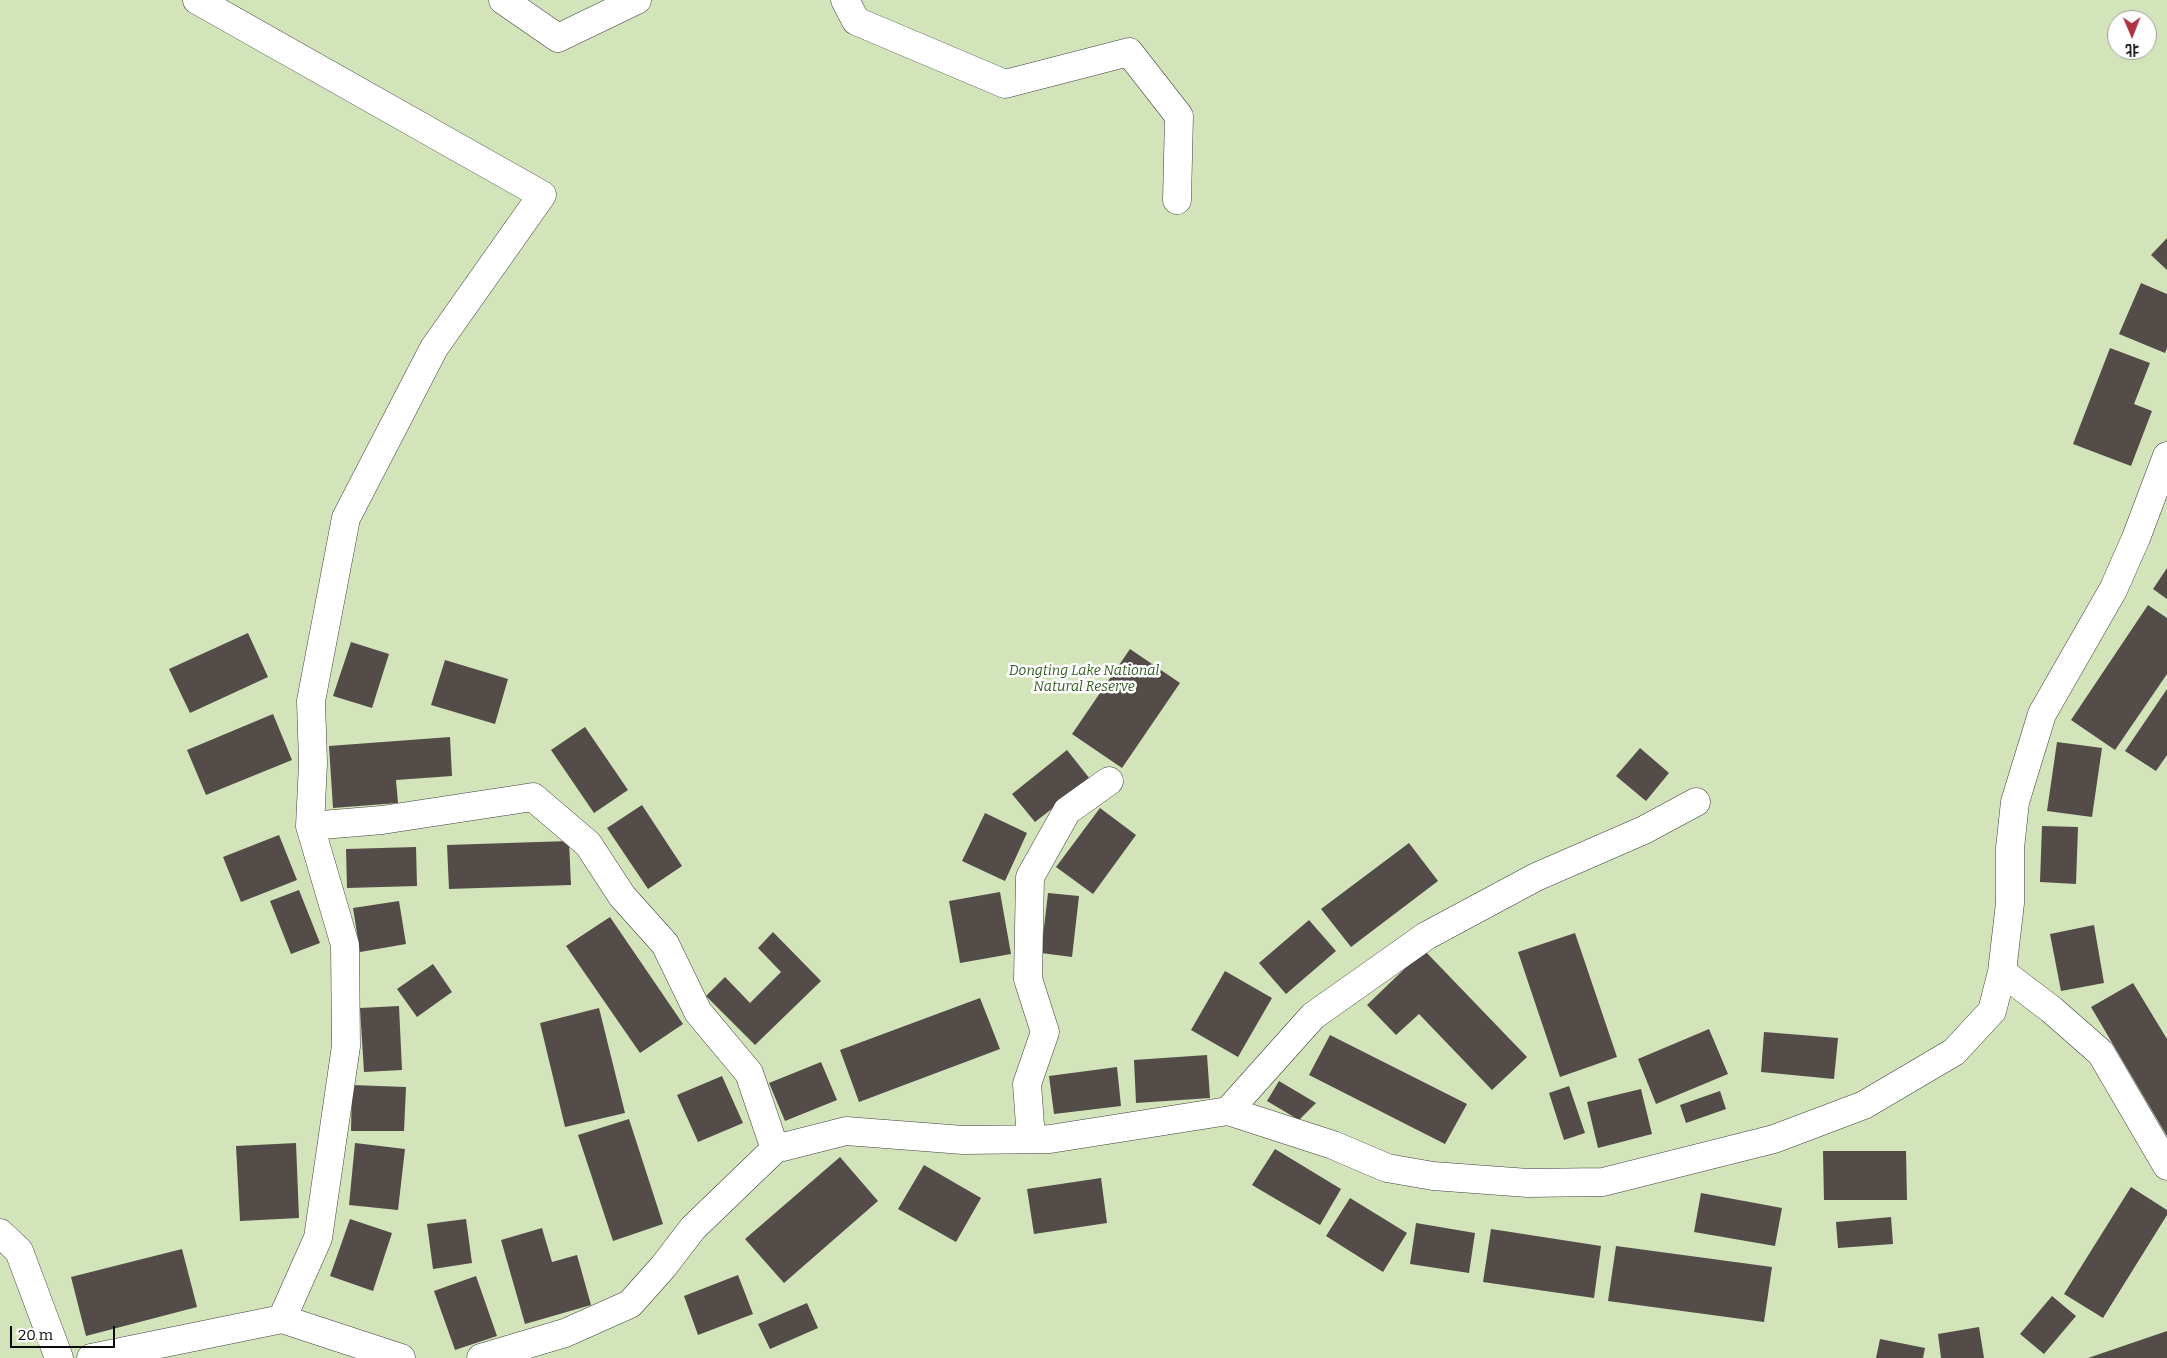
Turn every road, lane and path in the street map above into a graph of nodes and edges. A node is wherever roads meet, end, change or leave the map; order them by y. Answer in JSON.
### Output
{"nodes":[{"id":1,"x":196,"y":0,"type":"edge"},
{"id":2,"x":503,"y":0,"type":"edge"},
{"id":3,"x":638,"y":0,"type":"edge"},
{"id":4,"x":845,"y":0,"type":"edge"},
{"id":5,"x":1178,"y":200,"type":"dead end"},
{"id":6,"x":2167,"y":456,"type":"edge"},
{"id":7,"x":1109,"y":781,"type":"dead end"},
{"id":8,"x":1696,"y":802,"type":"dead end"},
{"id":9,"x":310,"y":826,"type":"junction"},
{"id":10,"x":2002,"y":972,"type":"junction"},
{"id":11,"x":1228,"y":1111,"type":"junction"},
{"id":12,"x":1031,"y":1139,"type":"junction"},
{"id":13,"x":775,"y":1149,"type":"junction"},
{"id":14,"x":2167,"y":1166,"type":"edge"},
{"id":15,"x":0,"y":1233,"type":"edge"},
{"id":16,"x":282,"y":1319,"type":"junction"},
{"id":17,"x":59,"y":1358,"type":"edge"},
{"id":18,"x":91,"y":1358,"type":"edge"},
{"id":19,"x":401,"y":1358,"type":"edge"},
{"id":20,"x":481,"y":1358,"type":"edge"}],
"edges":[{"from":1,"to":9,"type":"street"},
{"from":2,"to":3,"type":"street"},
{"from":4,"to":5,"type":"street"},
{"from":6,"to":10,"type":"street"},
{"from":7,"to":12,"type":"street"},
{"from":8,"to":11,"type":"street"},
{"from":9,"to":13,"type":"street"},
{"from":9,"to":16,"type":"street"},
{"from":10,"to":11,"type":"street"},
{"from":10,"to":14,"type":"street"},
{"from":11,"to":12,"type":"street"},
{"from":12,"to":13,"type":"street"},
{"from":13,"to":20,"type":"street"},
{"from":15,"to":17,"type":"street"},
{"from":16,"to":18,"type":"street"},
{"from":16,"to":19,"type":"street"}]}
